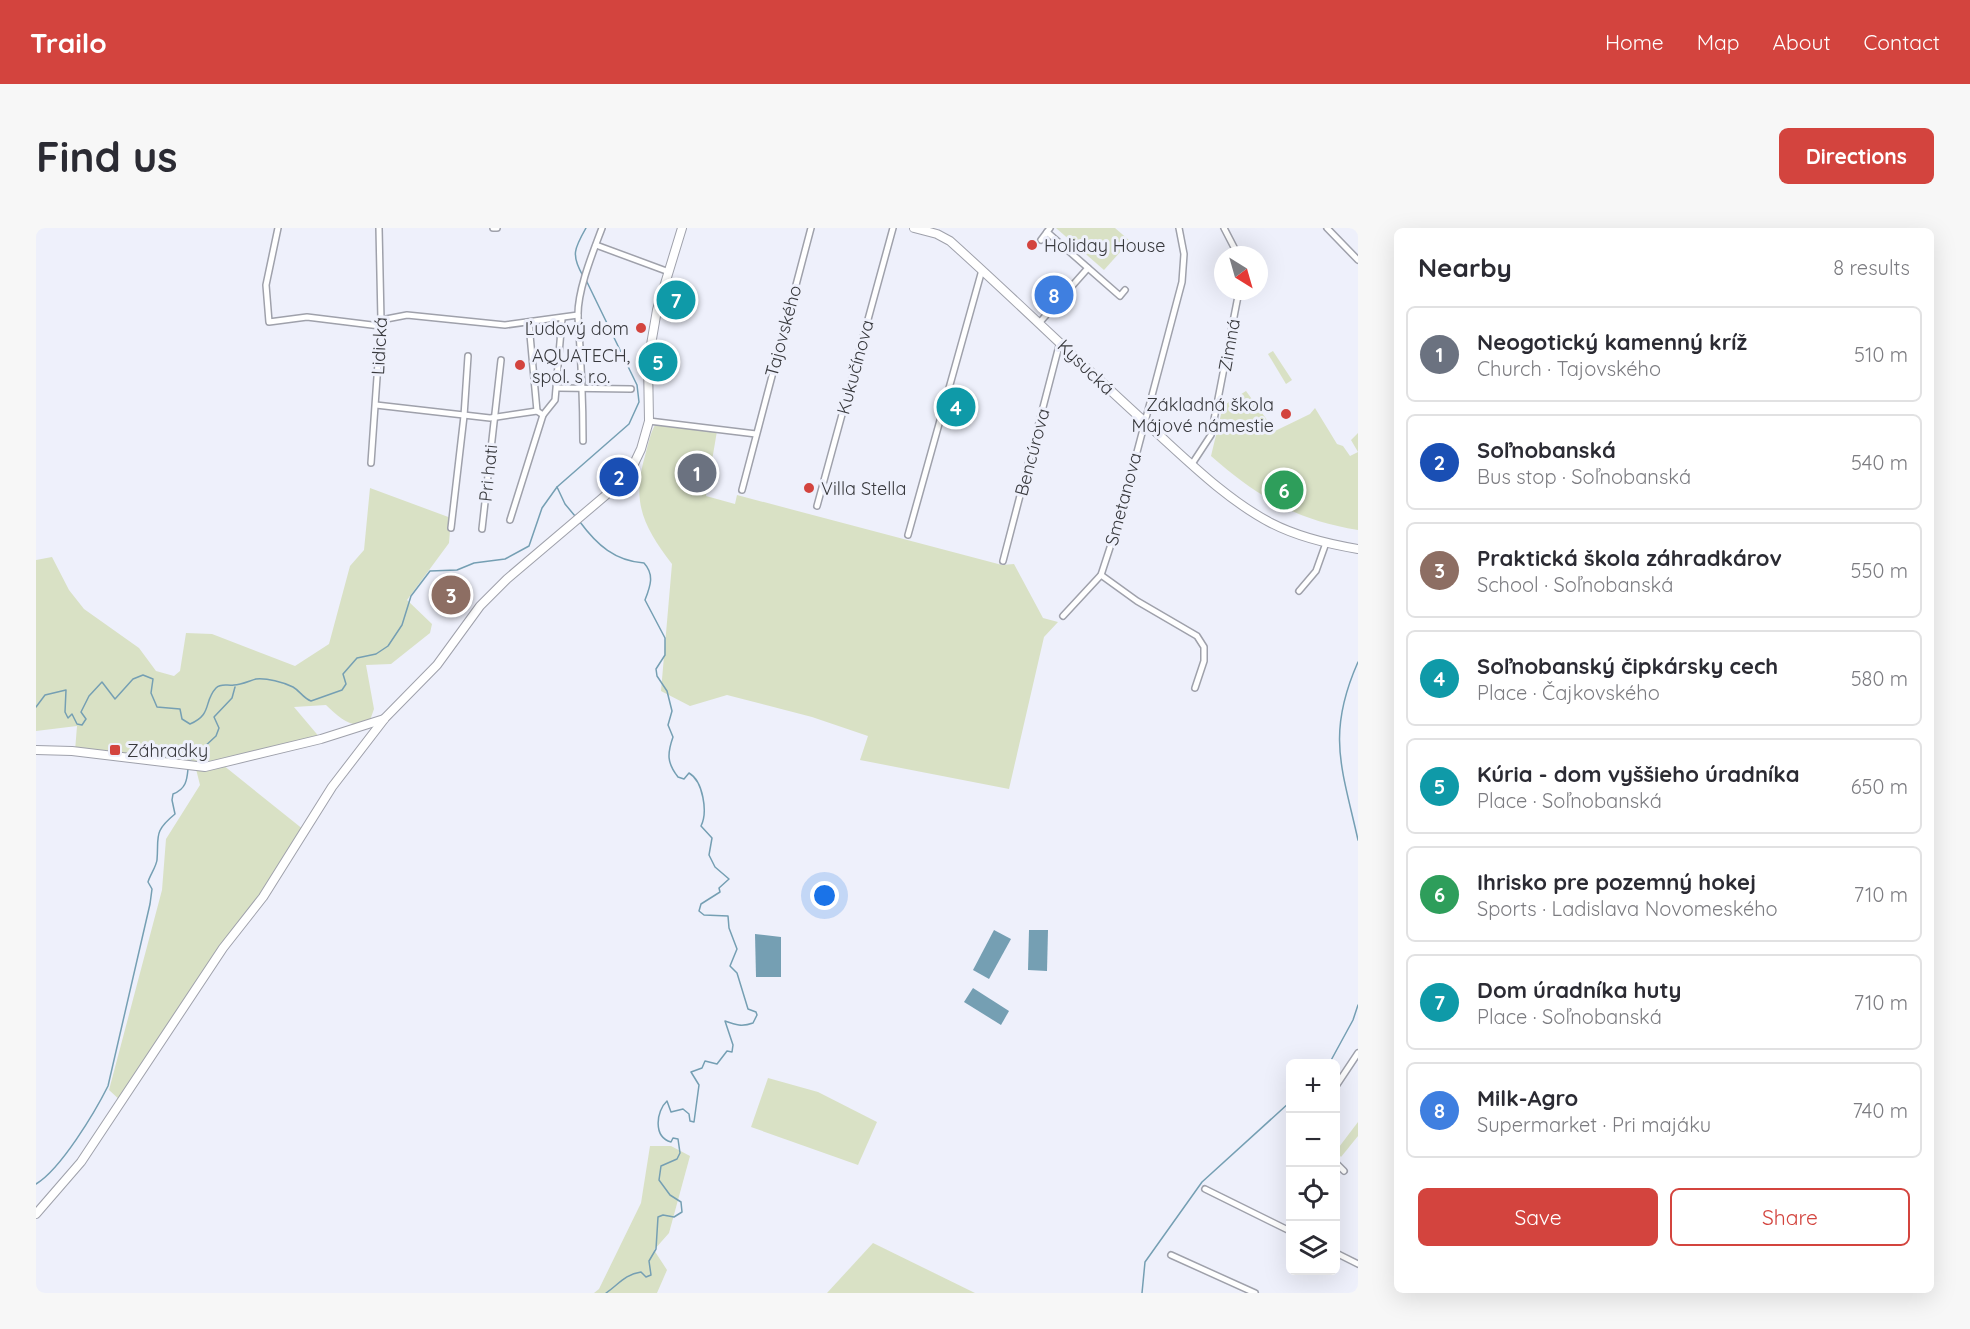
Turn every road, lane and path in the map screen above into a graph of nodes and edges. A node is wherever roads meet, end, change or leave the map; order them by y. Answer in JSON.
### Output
{"nodes":[{"id":1,"x":278,"y":228,"type":"edge"},
{"id":2,"x":379,"y":228,"type":"edge"},
{"id":3,"x":602,"y":228,"type":"edge"},
{"id":4,"x":682,"y":228,"type":"edge"},
{"id":5,"x":811,"y":228,"type":"edge"},
{"id":6,"x":893,"y":228,"type":"edge"},
{"id":7,"x":914,"y":228,"type":"edge"},
{"id":8,"x":1179,"y":228,"type":"edge"},
{"id":9,"x":1224,"y":228,"type":"edge"},
{"id":10,"x":1327,"y":228,"type":"edge"},
{"id":11,"x":1049,"y":230,"type":"edge"},
{"id":12,"x":1041,"y":240,"type":"dead end"},
{"id":13,"x":596,"y":245,"type":"junction"},
{"id":14,"x":1233,"y":246,"type":"edge"},
{"id":15,"x":1358,"y":260,"type":"edge"},
{"id":16,"x":1088,"y":268,"type":"junction"},
{"id":17,"x":982,"y":270,"type":"junction"},
{"id":18,"x":669,"y":272,"type":"junction"},
{"id":19,"x":1125,"y":290,"type":"dead end"},
{"id":20,"x":1237,"y":300,"type":"edge"},
{"id":21,"x":578,"y":315,"type":"junction"},
{"id":22,"x":562,"y":319,"type":"junction"},
{"id":23,"x":1040,"y":322,"type":"junction"},
{"id":24,"x":381,"y":323,"type":"junction"},
{"id":25,"x":529,"y":324,"type":"junction"},
{"id":26,"x":1060,"y":342,"type":"junction"},
{"id":27,"x":468,"y":356,"type":"dead end"},
{"id":28,"x":501,"y":360,"type":"dead end"},
{"id":29,"x":558,"y":388,"type":"junction"},
{"id":30,"x":631,"y":389,"type":"dead end"},
{"id":31,"x":584,"y":390,"type":"junction"},
{"id":32,"x":376,"y":405,"type":"junction"},
{"id":33,"x":537,"y":411,"type":"junction"},
{"id":34,"x":543,"y":415,"type":"junction"},
{"id":35,"x":464,"y":416,"type":"junction"},
{"id":36,"x":495,"y":417,"type":"junction"},
{"id":37,"x":649,"y":421,"type":"junction"},
{"id":38,"x":1144,"y":421,"type":"junction"},
{"id":39,"x":756,"y":434,"type":"junction"},
{"id":40,"x":583,"y":441,"type":"dead end"},
{"id":41,"x":371,"y":464,"type":"dead end"},
{"id":42,"x":1192,"y":464,"type":"junction"},
{"id":43,"x":742,"y":490,"type":"dead end"},
{"id":44,"x":817,"y":506,"type":"dead end"},
{"id":45,"x":510,"y":520,"type":"dead end"},
{"id":46,"x":451,"y":528,"type":"dead end"},
{"id":47,"x":482,"y":530,"type":"dead end"},
{"id":48,"x":908,"y":535,"type":"dead end"},
{"id":49,"x":1326,"y":543,"type":"junction"},
{"id":50,"x":1358,"y":549,"type":"edge"},
{"id":51,"x":1003,"y":561,"type":"dead end"},
{"id":52,"x":1101,"y":575,"type":"junction"},
{"id":53,"x":1299,"y":591,"type":"dead end"},
{"id":54,"x":1063,"y":616,"type":"dead end"},
{"id":55,"x":1195,"y":688,"type":"dead end"},
{"id":56,"x":385,"y":718,"type":"junction"},
{"id":57,"x":36,"y":750,"type":"edge"},
{"id":58,"x":1358,"y":1053,"type":"edge"},
{"id":59,"x":1340,"y":1079,"type":"edge"},
{"id":60,"x":1339,"y":1167,"type":"edge"},
{"id":61,"x":1344,"y":1172,"type":"dead end"},
{"id":62,"x":1205,"y":1189,"type":"dead end"},
{"id":63,"x":36,"y":1214,"type":"edge"},
{"id":64,"x":1286,"y":1229,"type":"edge"},
{"id":65,"x":1171,"y":1255,"type":"dead end"},
{"id":66,"x":1340,"y":1255,"type":"edge"},
{"id":67,"x":1358,"y":1264,"type":"edge"},
{"id":68,"x":1255,"y":1293,"type":"edge"}],
"edges":[{"from":1,"to":24,"type":"street"},
{"from":2,"to":24,"type":"street","name":"Lidická"},
{"from":3,"to":13,"type":"street"},
{"from":4,"to":18,"type":"street"},
{"from":5,"to":39,"type":"street","name":"Tajovského"},
{"from":6,"to":44,"type":"street","name":"Kukučínova"},
{"from":7,"to":17,"type":"street","name":"Kysucká"},
{"from":8,"to":38,"type":"street","name":"Smetanova"},
{"from":9,"to":14,"type":"street"},
{"from":10,"to":15,"type":"street"},
{"from":11,"to":12,"type":"street"},
{"from":11,"to":16,"type":"street"},
{"from":13,"to":18,"type":"street"},
{"from":13,"to":21,"type":"street"},
{"from":16,"to":19,"type":"street"},
{"from":16,"to":23,"type":"street"},
{"from":17,"to":23,"type":"street","name":"Kysucká"},
{"from":17,"to":48,"type":"street"},
{"from":18,"to":37,"type":"street"},
{"from":20,"to":42,"type":"street","name":"Zimná"},
{"from":21,"to":22,"type":"street"},
{"from":21,"to":31,"type":"street"},
{"from":22,"to":25,"type":"street"},
{"from":22,"to":29,"type":"street","name":"Pri hati"},
{"from":23,"to":26,"type":"street","name":"Kysucká"},
{"from":24,"to":25,"type":"street"},
{"from":24,"to":32,"type":"street","name":"Lidická"},
{"from":25,"to":33,"type":"street"},
{"from":26,"to":38,"type":"street","name":"Kysucká"},
{"from":26,"to":51,"type":"street","name":"Bencúrova"},
{"from":27,"to":35,"type":"street","name":"Pri hati"},
{"from":28,"to":36,"type":"street","name":"Pri hati"},
{"from":29,"to":31,"type":"street"},
{"from":29,"to":34,"type":"street","name":"Pri hati"},
{"from":30,"to":31,"type":"street"},
{"from":31,"to":40,"type":"street"},
{"from":32,"to":35,"type":"street","name":"Pri hati"},
{"from":32,"to":41,"type":"street","name":"Lidická"},
{"from":33,"to":34,"type":"street"},
{"from":33,"to":36,"type":"street","name":"Pri hati"},
{"from":34,"to":45,"type":"street","name":"Pri hati"},
{"from":35,"to":36,"type":"street","name":"Pri hati"},
{"from":35,"to":46,"type":"street","name":"Pri hati"},
{"from":36,"to":47,"type":"street","name":"Pri hati"},
{"from":37,"to":39,"type":"street"},
{"from":37,"to":56,"type":"street"},
{"from":38,"to":42,"type":"street","name":"Kysucká"},
{"from":38,"to":52,"type":"street","name":"Smetanova"},
{"from":39,"to":43,"type":"street","name":"Tajovského"},
{"from":42,"to":49,"type":"street","name":"Kysucká"},
{"from":49,"to":50,"type":"street","name":"Kysucká"},
{"from":49,"to":53,"type":"street"},
{"from":52,"to":54,"type":"street","name":"Smetanova"},
{"from":52,"to":55,"type":"street"},
{"from":56,"to":57,"type":"street"},
{"from":56,"to":63,"type":"street"},
{"from":58,"to":59,"type":"street"},
{"from":60,"to":61,"type":"street"},
{"from":62,"to":64,"type":"street"},
{"from":65,"to":68,"type":"street"},
{"from":66,"to":67,"type":"street"}]}
